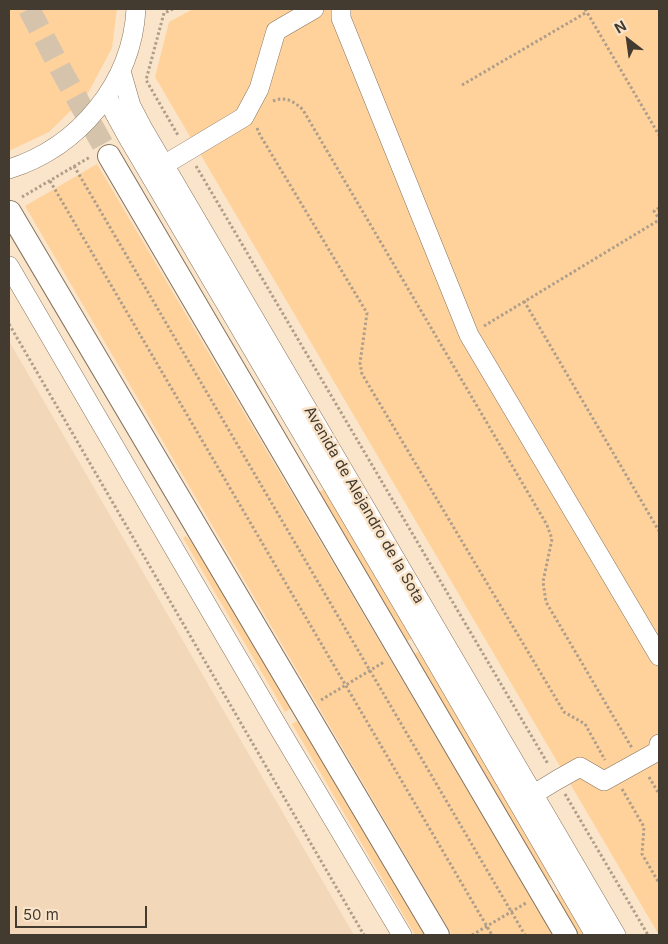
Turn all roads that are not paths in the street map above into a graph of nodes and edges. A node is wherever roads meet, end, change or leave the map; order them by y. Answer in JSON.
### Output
{"nodes":[{"id":1,"x":314,"y":9,"type":"edge"},
{"id":2,"x":342,"y":9,"type":"edge"},
{"id":3,"x":137,"y":11,"type":"edge"},
{"id":4,"x":121,"y":71,"type":"junction"},
{"id":5,"x":107,"y":95,"type":"junction"},
{"id":6,"x":103,"y":154,"type":"tunnel mouth"},
{"id":7,"x":164,"y":164,"type":"junction"},
{"id":8,"x":9,"y":169,"type":"edge"},
{"id":9,"x":14,"y":206,"type":"road end"},
{"id":10,"x":9,"y":266,"type":"edge"},
{"id":11,"x":659,"y":656,"type":"edge"},
{"id":12,"x":659,"y":744,"type":"edge"},
{"id":13,"x":534,"y":794,"type":"junction"},
{"id":14,"x":402,"y":935,"type":"edge"},
{"id":15,"x":438,"y":935,"type":"edge"},
{"id":16,"x":566,"y":935,"type":"edge"},
{"id":17,"x":595,"y":935,"type":"edge"},
{"id":18,"x":616,"y":935,"type":"edge"}],
"edges":[{"from":1,"to":7,"type":"street"},
{"from":2,"to":11,"type":"street"},
{"from":3,"to":4,"type":"street"},
{"from":4,"to":5,"type":"street"},
{"from":4,"to":7,"type":"street","name":"Avenida de Alejandro de la Sota"},
{"from":5,"to":8,"type":"street"},
{"from":5,"to":17,"type":"street","name":"Avenida de Alejandro de la Sota"},
{"from":6,"to":16,"type":"main road"},
{"from":7,"to":13,"type":"street","name":"Avenida de Alejandro de la Sota"},
{"from":9,"to":15,"type":"main road"},
{"from":10,"to":14,"type":"street"},
{"from":12,"to":13,"type":"street"},
{"from":13,"to":18,"type":"street","name":"Avenida de Alejandro de la Sota"}]}
